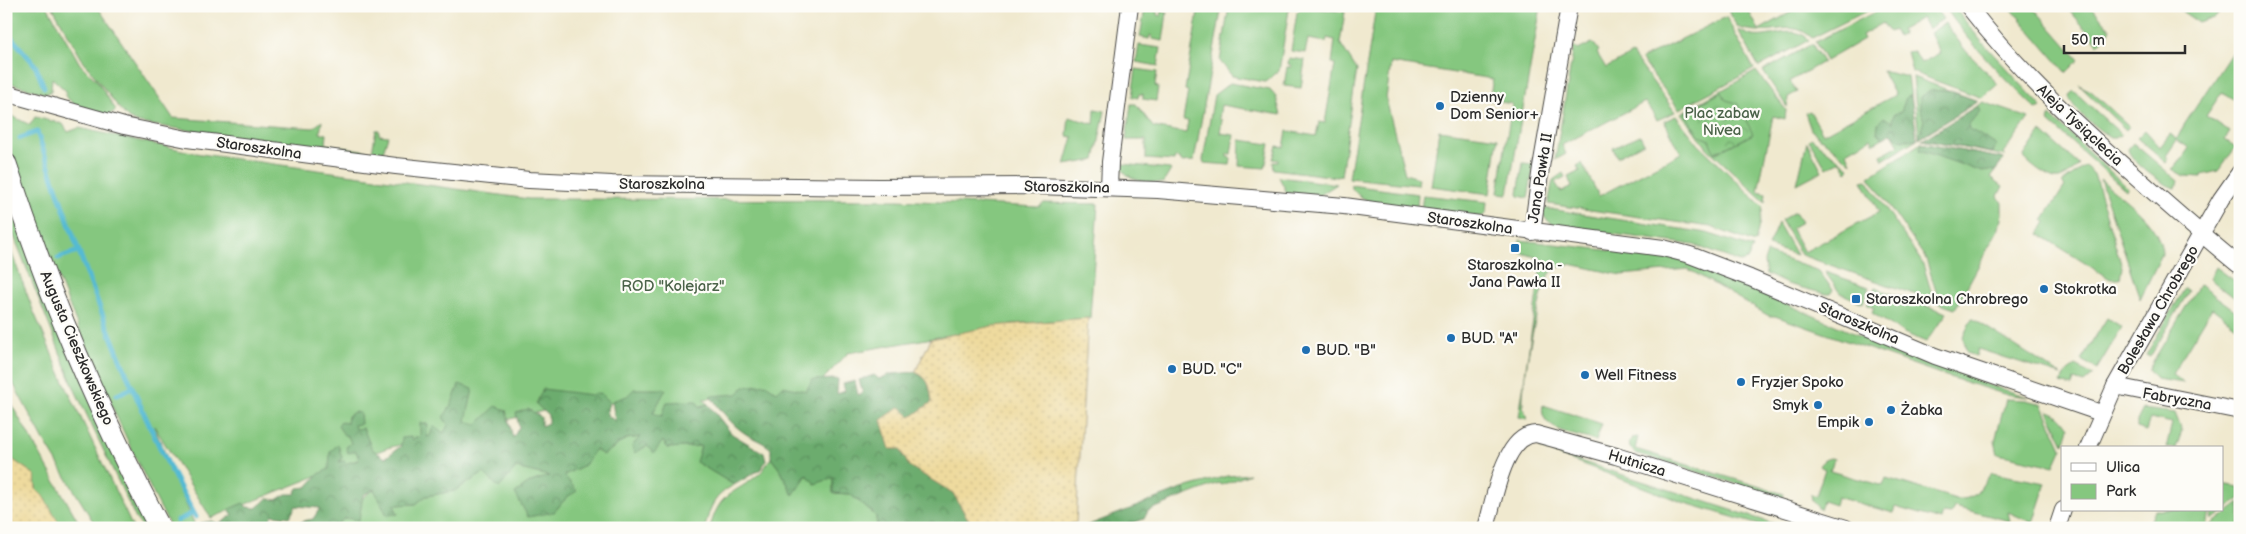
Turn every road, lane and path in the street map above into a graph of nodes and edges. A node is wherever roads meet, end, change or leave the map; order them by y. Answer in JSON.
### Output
{"nodes":[{"id":1,"x":1130,"y":6,"type":"edge"},
{"id":2,"x":1569,"y":6,"type":"edge"},
{"id":3,"x":1968,"y":6,"type":"edge"},
{"id":4,"x":6,"y":94,"type":"edge"},
{"id":5,"x":6,"y":164,"type":"edge"},
{"id":6,"x":2240,"y":172,"type":"edge"},
{"id":7,"x":1109,"y":188,"type":"junction"},
{"id":8,"x":1532,"y":232,"type":"junction"},
{"id":9,"x":2201,"y":234,"type":"junction"},
{"id":10,"x":2240,"y":266,"type":"edge"},
{"id":11,"x":2114,"y":386,"type":"junction"},
{"id":12,"x":2240,"y":411,"type":"edge"},
{"id":13,"x":2102,"y":413,"type":"junction"},
{"id":14,"x":2089,"y":446,"type":"edge"},
{"id":15,"x":2062,"y":512,"type":"edge"},
{"id":16,"x":160,"y":528,"type":"edge"},
{"id":17,"x":1486,"y":528,"type":"edge"},
{"id":18,"x":1846,"y":528,"type":"edge"},
{"id":19,"x":2057,"y":528,"type":"edge"}],
"edges":[{"from":1,"to":7,"type":"street"},
{"from":2,"to":8,"type":"street","name":"Jana Pawła II"},
{"from":3,"to":9,"type":"street","name":"Aleja Tysiąclecia"},
{"from":4,"to":7,"type":"street","name":"Staroszkolna"},
{"from":5,"to":16,"type":"main road","name":"Augusta Cieszkowskiego"},
{"from":6,"to":9,"type":"street","name":"Bolesława Chrobrego"},
{"from":7,"to":8,"type":"street","name":"Staroszkolna"},
{"from":8,"to":13,"type":"street","name":"Staroszkolna"},
{"from":9,"to":10,"type":"street","name":"Aleja Tysiąclecia"},
{"from":9,"to":11,"type":"street","name":"Bolesława Chrobrego"},
{"from":11,"to":12,"type":"street","name":"Fabryczna"},
{"from":11,"to":13,"type":"street","name":"Bolesława Chrobrego"},
{"from":13,"to":14,"type":"street"},
{"from":15,"to":19,"type":"street"},
{"from":17,"to":18,"type":"street","name":"Hutnicza"}]}
